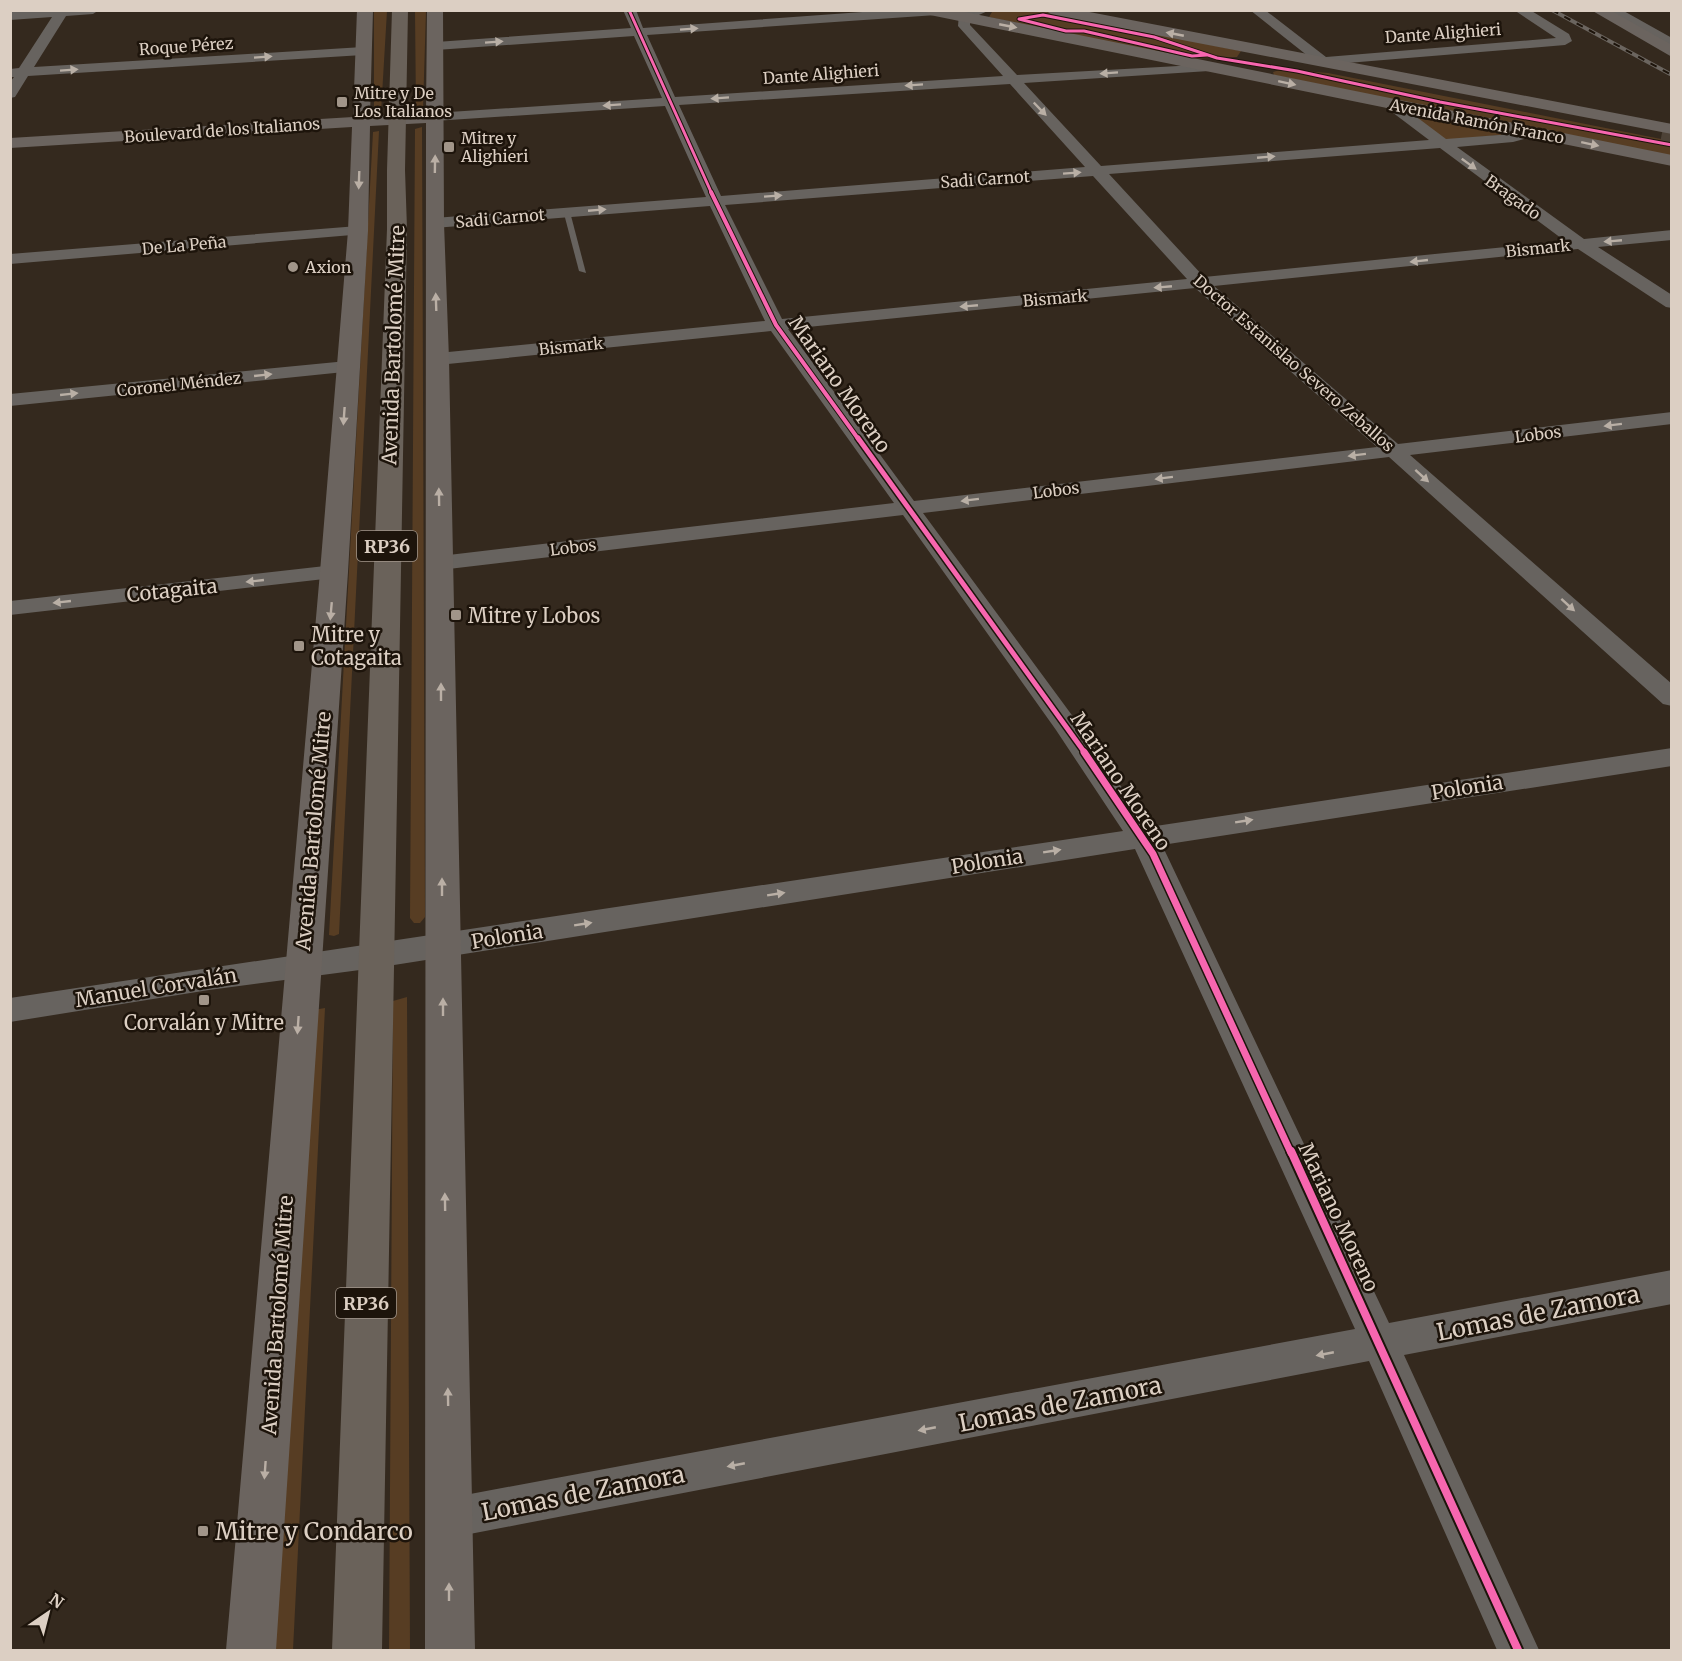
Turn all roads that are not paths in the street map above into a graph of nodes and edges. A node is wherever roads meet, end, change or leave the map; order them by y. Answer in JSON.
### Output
{"nodes":[{"id":1,"x":93,"y":10,"type":"edge"},
{"id":2,"x":365,"y":10,"type":"edge"},
{"id":3,"x":400,"y":10,"type":"edge"},
{"id":4,"x":435,"y":10,"type":"edge"},
{"id":5,"x":629,"y":10,"type":"edge"},
{"id":6,"x":984,"y":10,"type":"edge"},
{"id":7,"x":1052,"y":10,"type":"edge"},
{"id":8,"x":1256,"y":10,"type":"edge"},
{"id":9,"x":1520,"y":10,"type":"edge"},
{"id":10,"x":1598,"y":10,"type":"edge"},
{"id":11,"x":1612,"y":10,"type":"edge"},
{"id":12,"x":61,"y":13,"type":"junction"},
{"id":13,"x":945,"y":13,"type":"edge"},
{"id":14,"x":10,"y":16,"type":"edge"},
{"id":15,"x":639,"y":32,"type":"junction"},
{"id":16,"x":1671,"y":33,"type":"edge"},
{"id":17,"x":1655,"y":34,"type":"junction"},
{"id":18,"x":1206,"y":40,"type":"junction"},
{"id":19,"x":1671,"y":44,"type":"edge"},
{"id":20,"x":436,"y":46,"type":"junction"},
{"id":21,"x":363,"y":51,"type":"junction"},
{"id":22,"x":1671,"y":52,"type":"edge"},
{"id":23,"x":1323,"y":62,"type":"junction"},
{"id":24,"x":1209,"y":67,"type":"junction"},
{"id":25,"x":17,"y":73,"type":"edge"},
{"id":26,"x":1012,"y":79,"type":"junction"},
{"id":27,"x":10,"y":94,"type":"edge"},
{"id":28,"x":671,"y":101,"type":"junction"},
{"id":29,"x":1389,"y":104,"type":"junction"},
{"id":30,"x":434,"y":117,"type":"junction"},
{"id":31,"x":398,"y":119,"type":"junction"},
{"id":32,"x":362,"y":121,"type":"junction"},
{"id":33,"x":1534,"y":132,"type":"junction"},
{"id":34,"x":1666,"y":133,"type":"edge"},
{"id":35,"x":10,"y":143,"type":"edge"},
{"id":36,"x":1440,"y":143,"type":"junction"},
{"id":37,"x":1671,"y":161,"type":"tunnel mouth"},
{"id":38,"x":1099,"y":171,"type":"junction"},
{"id":39,"x":715,"y":200,"type":"junction"},
{"id":40,"x":566,"y":212,"type":"junction"},
{"id":41,"x":434,"y":223,"type":"junction"},
{"id":42,"x":358,"y":231,"type":"junction"},
{"id":43,"x":1671,"y":235,"type":"edge"},
{"id":44,"x":1579,"y":244,"type":"junction"},
{"id":45,"x":10,"y":259,"type":"edge"},
{"id":46,"x":583,"y":271,"type":"dead end"},
{"id":47,"x":1201,"y":284,"type":"junction"},
{"id":48,"x":1671,"y":303,"type":"edge"},
{"id":49,"x":776,"y":325,"type":"junction"},
{"id":50,"x":438,"y":359,"type":"junction"},
{"id":51,"x":347,"y":367,"type":"junction"},
{"id":52,"x":10,"y":400,"type":"edge"},
{"id":53,"x":1671,"y":418,"type":"edge"},
{"id":54,"x":1394,"y":451,"type":"junction"},
{"id":55,"x":908,"y":508,"type":"junction"},
{"id":56,"x":440,"y":563,"type":"junction"},
{"id":57,"x":334,"y":572,"type":"junction"},
{"id":58,"x":10,"y":608,"type":"edge"},
{"id":59,"x":1671,"y":698,"type":"edge"},
{"id":60,"x":1671,"y":757,"type":"edge"},
{"id":61,"x":1142,"y":837,"type":"junction"},
{"id":62,"x":443,"y":946,"type":"junction"},
{"id":63,"x":375,"y":956,"type":"junction"},
{"id":64,"x":302,"y":966,"type":"junction"},
{"id":65,"x":10,"y":1010,"type":"edge"},
{"id":66,"x":1671,"y":1287,"type":"edge"},
{"id":67,"x":1380,"y":1344,"type":"junction"},
{"id":68,"x":449,"y":1518,"type":"junction"},
{"id":69,"x":251,"y":1650,"type":"edge"},
{"id":70,"x":357,"y":1650,"type":"edge"},
{"id":71,"x":450,"y":1650,"type":"edge"},
{"id":72,"x":1518,"y":1650,"type":"edge"}],
"edges":[{"from":1,"to":12,"type":"street"},
{"from":2,"to":21,"type":"street","name":"Avenida Bartolomé Mitre"},
{"from":3,"to":31,"type":"main road","name":"Avenida Bartolomé Mitre","number":"RP36"},
{"from":4,"to":20,"type":"street","name":"Avenida Bartolomé Mitre"},
{"from":5,"to":15,"type":"street","name":"Mariano Moreno"},
{"from":6,"to":13,"type":"street"},
{"from":18,"to":7,"type":"street","name":"Avenida Ramón Franco","one_way":true},
{"from":8,"to":23,"type":"street"},
{"from":9,"to":23,"type":"street","name":"Dante Alighieri"},
{"from":10,"to":22,"type":"street"},
{"from":11,"to":17,"type":"street"},
{"from":12,"to":14,"type":"street"},
{"from":12,"to":25,"type":"street"},
{"from":15,"to":13,"type":"street","one_way":true},
{"from":13,"to":24,"type":"street","name":"Avenida Ramón Franco","one_way":true},
{"from":13,"to":26,"type":"street","name":"Doctor Estanislao Severo Zeballos"},
{"from":20,"to":15,"type":"street","one_way":true},
{"from":15,"to":28,"type":"street","name":"Mariano Moreno"},
{"from":16,"to":17,"type":"street"},
{"from":17,"to":19,"type":"street"},
{"from":18,"to":23,"type":"street","name":"Avenida Ramón Franco"},
{"from":18,"to":34,"type":"street"},
{"from":20,"to":30,"type":"street","name":"Avenida Bartolomé Mitre"},
{"from":25,"to":21,"type":"street","name":"Roque Pérez","one_way":true},
{"from":21,"to":32,"type":"street","name":"Avenida Bartolomé Mitre"},
{"from":23,"to":34,"type":"street","name":"Avenida Ramón Franco"},
{"from":24,"to":26,"type":"street","name":"Dante Alighieri","one_way":true},
{"from":24,"to":29,"type":"street","name":"Avenida Ramón Franco","one_way":true},
{"from":24,"to":34,"type":"street"},
{"from":25,"to":27,"type":"street"},
{"from":26,"to":28,"type":"street","name":"Dante Alighieri","one_way":true},
{"from":26,"to":38,"type":"street","name":"Doctor Estanislao Severo Zeballos","one_way":true},
{"from":28,"to":30,"type":"street","name":"Dante Alighieri","one_way":true},
{"from":28,"to":39,"type":"street","name":"Mariano Moreno"},
{"from":29,"to":33,"type":"street","name":"Avenida Ramón Franco"},
{"from":29,"to":36,"type":"street","name":"Bragado"},
{"from":30,"to":31,"type":"street","name":"Boulevard de los Italianos"},
{"from":41,"to":30,"type":"street","name":"Avenida Bartolomé Mitre","one_way":true},
{"from":31,"to":32,"type":"street","name":"Boulevard de los Italianos"},
{"from":31,"to":63,"type":"main road","name":"Avenida Bartolomé Mitre","number":"RP36"},
{"from":32,"to":35,"type":"street","name":"Boulevard de los Italianos"},
{"from":32,"to":42,"type":"street","name":"Avenida Bartolomé Mitre","one_way":true},
{"from":33,"to":36,"type":"street","name":"Sadi Carnot"},
{"from":33,"to":37,"type":"street","name":"Avenida Ramón Franco","one_way":true},
{"from":38,"to":36,"type":"street","name":"Sadi Carnot","one_way":true},
{"from":36,"to":44,"type":"street","name":"Bragado","one_way":true},
{"from":39,"to":38,"type":"street","name":"Sadi Carnot","one_way":true},
{"from":38,"to":47,"type":"street","name":"Doctor Estanislao Severo Zeballos"},
{"from":40,"to":39,"type":"street","name":"Sadi Carnot","one_way":true},
{"from":39,"to":49,"type":"street","name":"Mariano Moreno"},
{"from":40,"to":41,"type":"street","name":"Sadi Carnot"},
{"from":40,"to":46,"type":"lane"},
{"from":50,"to":41,"type":"street","name":"Avenida Bartolomé Mitre","one_way":true},
{"from":42,"to":45,"type":"street","name":"De La Peña"},
{"from":42,"to":51,"type":"street","name":"Avenida Bartolomé Mitre"},
{"from":43,"to":44,"type":"street","name":"Bismark","one_way":true},
{"from":44,"to":47,"type":"street","name":"Bismark","one_way":true},
{"from":44,"to":48,"type":"street","name":"Bragado"},
{"from":47,"to":49,"type":"street","name":"Bismark","one_way":true},
{"from":47,"to":54,"type":"street","name":"Doctor Estanislao Severo Zeballos"},
{"from":49,"to":50,"type":"street","name":"Bismark"},
{"from":49,"to":55,"type":"street","name":"Mariano Moreno"},
{"from":56,"to":50,"type":"street","name":"Avenida Bartolomé Mitre","one_way":true},
{"from":52,"to":51,"type":"street","name":"Coronel Méndez","one_way":true},
{"from":51,"to":57,"type":"street","name":"Avenida Bartolomé Mitre","one_way":true},
{"from":53,"to":54,"type":"street","name":"Lobos","one_way":true},
{"from":54,"to":55,"type":"street","name":"Lobos","one_way":true},
{"from":54,"to":59,"type":"street","name":"Doctor Estanislao Severo Zeballos","one_way":true},
{"from":55,"to":56,"type":"street","name":"Lobos"},
{"from":55,"to":61,"type":"street","name":"Mariano Moreno"},
{"from":62,"to":56,"type":"street","name":"Avenida Bartolomé Mitre","one_way":true},
{"from":57,"to":58,"type":"street","name":"Cotagaita","one_way":true},
{"from":57,"to":64,"type":"street","name":"Avenida Bartolomé Mitre","one_way":true},
{"from":61,"to":60,"type":"street","name":"Polonia","one_way":true},
{"from":62,"to":61,"type":"street","name":"Polonia","one_way":true},
{"from":61,"to":67,"type":"street","name":"Mariano Moreno"},
{"from":62,"to":63,"type":"street","name":"Polonia"},
{"from":68,"to":62,"type":"street","name":"Avenida Bartolomé Mitre","one_way":true},
{"from":63,"to":64,"type":"street","name":"Polonia"},
{"from":63,"to":70,"type":"main road","name":"Avenida Bartolomé Mitre","number":"RP36"},
{"from":64,"to":65,"type":"street","name":"Manuel Corvalán"},
{"from":64,"to":69,"type":"street","name":"Avenida Bartolomé Mitre","one_way":true},
{"from":66,"to":67,"type":"street","name":"Lomas de Zamora"},
{"from":67,"to":68,"type":"street","name":"Lomas de Zamora","one_way":true},
{"from":67,"to":72,"type":"street","name":"Mariano Moreno"},
{"from":71,"to":68,"type":"street","name":"Avenida Bartolomé Mitre","one_way":true}]}
